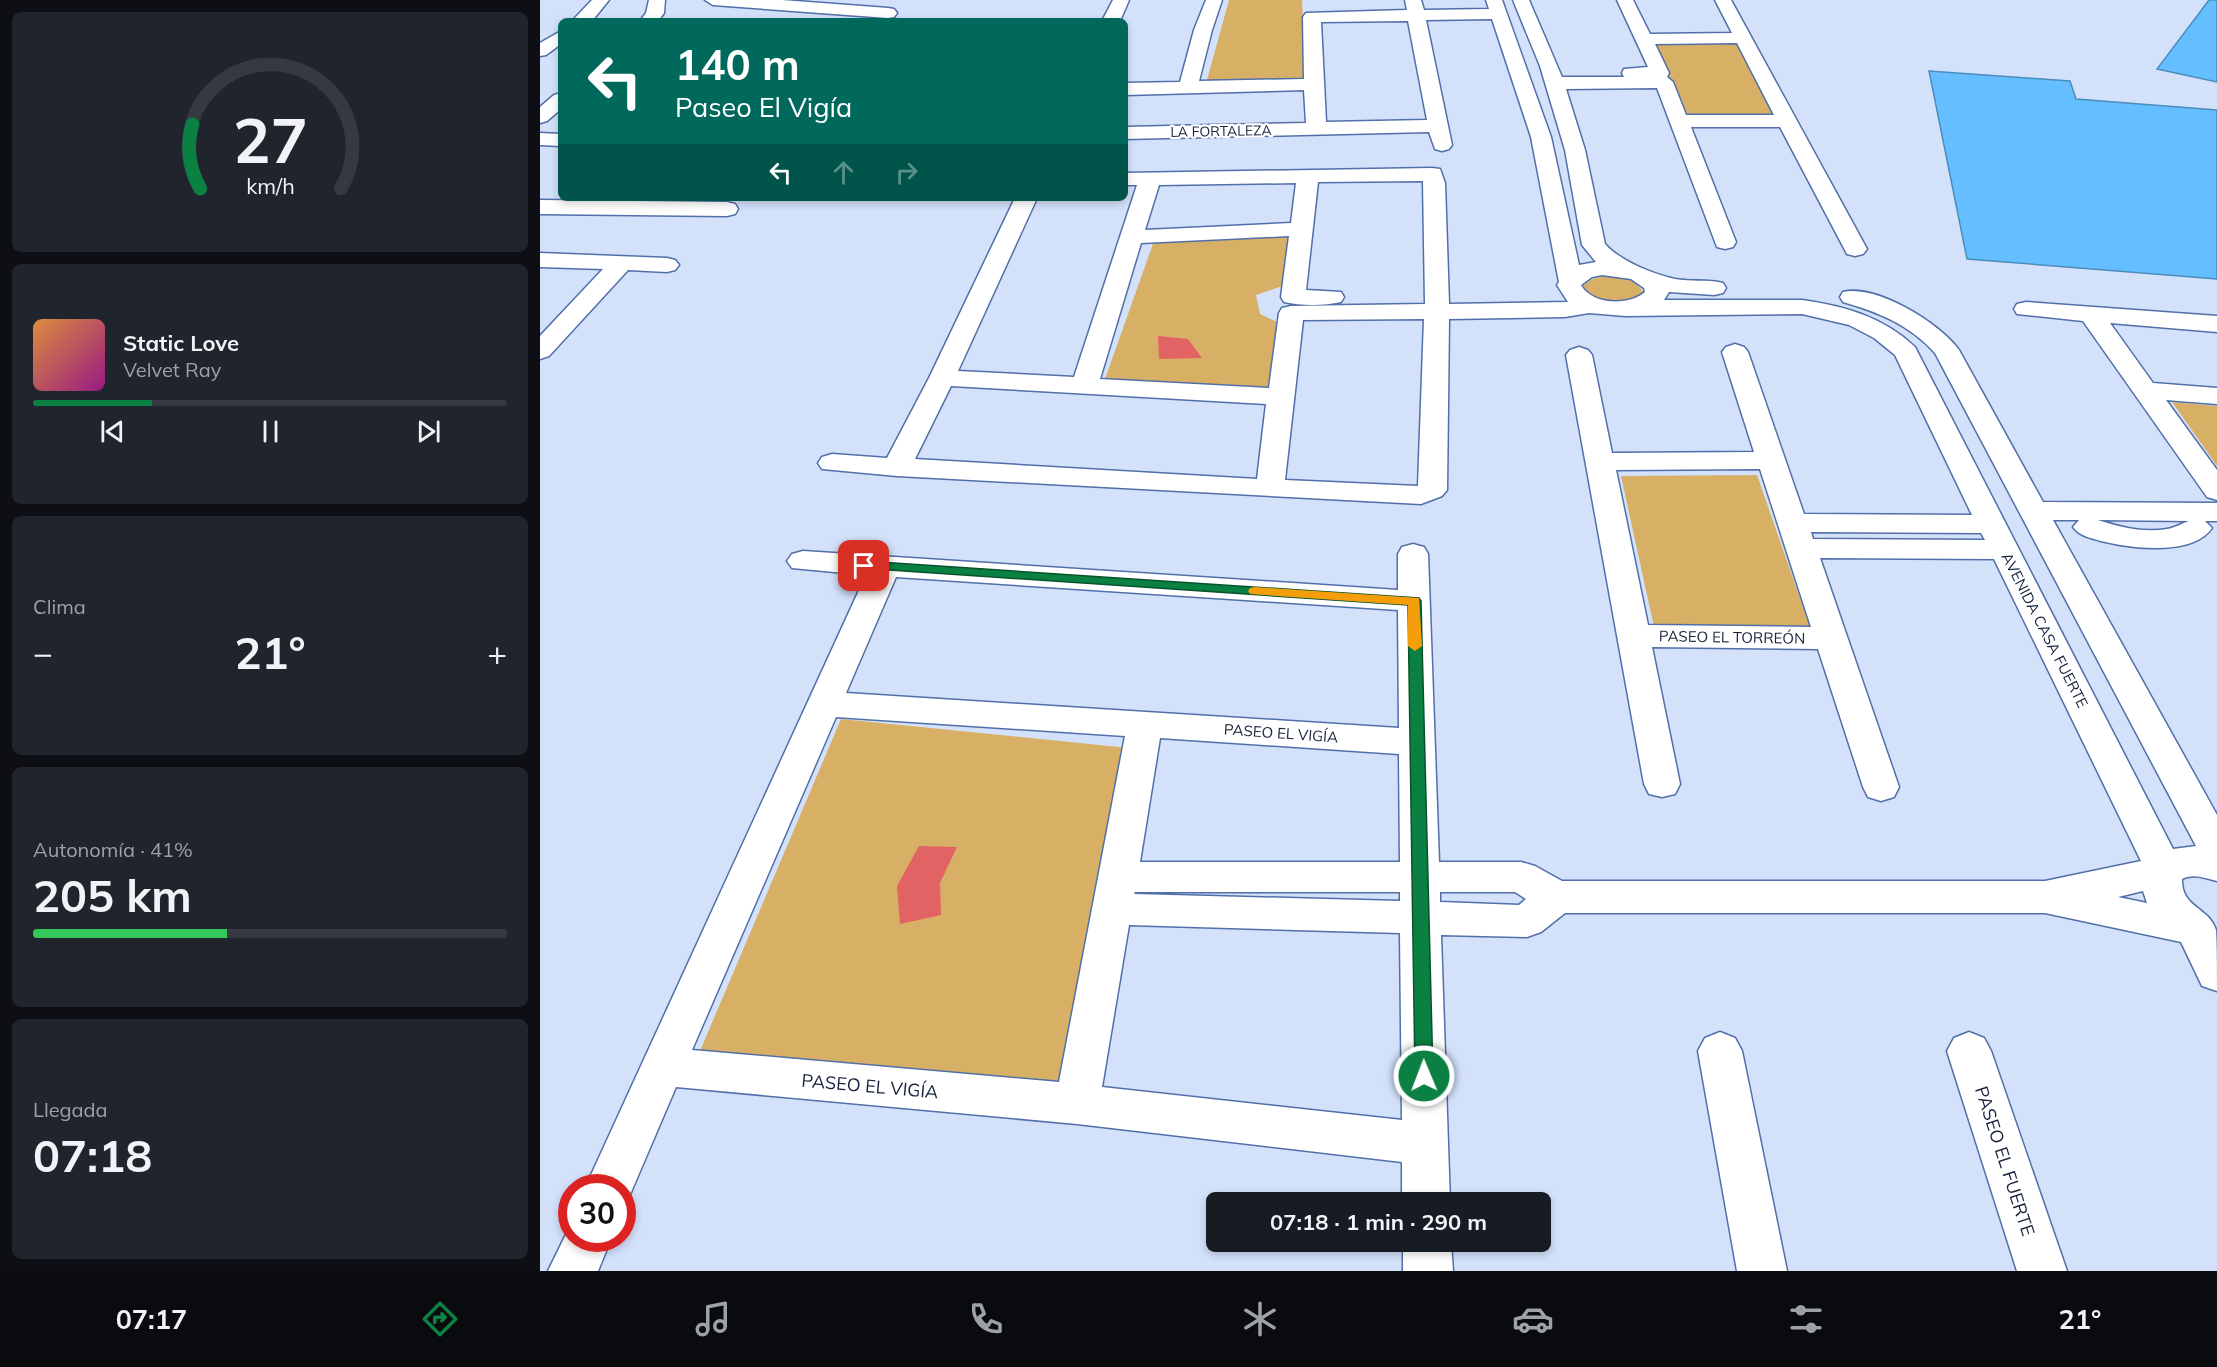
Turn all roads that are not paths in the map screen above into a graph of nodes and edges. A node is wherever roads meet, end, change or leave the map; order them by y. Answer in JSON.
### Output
{"nodes":[{"id":1,"x":602,"y":0,"type":"edge"},
{"id":2,"x":657,"y":0,"type":"edge"},
{"id":3,"x":713,"y":0,"type":"edge"},
{"id":4,"x":1121,"y":0,"type":"edge"},
{"id":5,"x":1214,"y":0,"type":"edge"},
{"id":6,"x":1521,"y":0,"type":"edge"},
{"id":7,"x":1625,"y":0,"type":"edge"},
{"id":8,"x":1723,"y":0,"type":"edge"},
{"id":9,"x":771,"y":2,"type":"edge"},
{"id":10,"x":856,"y":5,"type":"edge"},
{"id":11,"x":1497,"y":6,"type":"edge"},
{"id":12,"x":1414,"y":7,"type":"edge"},
{"id":13,"x":1312,"y":9,"type":"edge"},
{"id":14,"x":888,"y":13,"type":"dead end"},
{"id":15,"x":585,"y":18,"type":"edge"},
{"id":16,"x":651,"y":18,"type":"edge"},
{"id":17,"x":1112,"y":18,"type":"edge"},
{"id":18,"x":558,"y":38,"type":"edge"},
{"id":19,"x":1743,"y":38,"type":"junction"},
{"id":20,"x":1643,"y":39,"type":"junction"},
{"id":21,"x":540,"y":51,"type":"edge"},
{"id":22,"x":1662,"y":77,"type":"junction"},
{"id":23,"x":1553,"y":78,"type":"junction"},
{"id":24,"x":1313,"y":84,"type":"junction"},
{"id":25,"x":1188,"y":88,"type":"junction"},
{"id":26,"x":1128,"y":89,"type":"edge"},
{"id":27,"x":558,"y":102,"type":"edge"},
{"id":28,"x":540,"y":117,"type":"edge"},
{"id":29,"x":1679,"y":121,"type":"junction"},
{"id":30,"x":1787,"y":121,"type":"junction"},
{"id":31,"x":540,"y":127,"type":"edge"},
{"id":32,"x":558,"y":128,"type":"edge"},
{"id":33,"x":1317,"y":129,"type":"junction"},
{"id":34,"x":1128,"y":133,"type":"edge"},
{"id":35,"x":540,"y":139,"type":"edge"},
{"id":36,"x":558,"y":140,"type":"edge"},
{"id":37,"x":1436,"y":141,"type":"junction"},
{"id":38,"x":1432,"y":174,"type":"junction"},
{"id":39,"x":1308,"y":176,"type":"junction"},
{"id":40,"x":1150,"y":178,"type":"junction"},
{"id":41,"x":1128,"y":179,"type":"edge"},
{"id":42,"x":1025,"y":201,"type":"edge"},
{"id":43,"x":683,"y":203,"type":"edge"},
{"id":44,"x":555,"y":204,"type":"edge"},
{"id":45,"x":726,"y":209,"type":"dead end"},
{"id":46,"x":1301,"y":230,"type":"junction"},
{"id":47,"x":1132,"y":237,"type":"junction"},
{"id":48,"x":1725,"y":242,"type":"dead end"},
{"id":49,"x":1855,"y":249,"type":"dead end"},
{"id":50,"x":540,"y":260,"type":"edge"},
{"id":51,"x":622,"y":262,"type":"junction"},
{"id":52,"x":667,"y":264,"type":"dead end"},
{"id":53,"x":1635,"y":272,"type":"junction"},
{"id":54,"x":1570,"y":286,"type":"junction"},
{"id":55,"x":1436,"y":305,"type":"junction"},
{"id":56,"x":1591,"y":306,"type":"junction"},
{"id":57,"x":1634,"y":308,"type":"junction"},
{"id":58,"x":2026,"y":309,"type":"dead end"},
{"id":59,"x":2091,"y":314,"type":"junction"},
{"id":60,"x":2217,"y":324,"type":"edge"},
{"id":61,"x":540,"y":351,"type":"edge"},
{"id":62,"x":1735,"y":352,"type":"dead end"},
{"id":63,"x":1579,"y":355,"type":"dead end"},
{"id":64,"x":942,"y":378,"type":"junction"},
{"id":65,"x":1084,"y":387,"type":"junction"},
{"id":66,"x":2145,"y":390,"type":"junction"},
{"id":67,"x":2217,"y":396,"type":"edge"},
{"id":68,"x":1280,"y":397,"type":"junction"},
{"id":69,"x":1946,"y":432,"type":"junction"},
{"id":70,"x":1990,"y":432,"type":"junction"},
{"id":71,"x":1772,"y":460,"type":"junction"},
{"id":72,"x":1600,"y":462,"type":"junction"},
{"id":73,"x":832,"y":463,"type":"dead end"},
{"id":74,"x":897,"y":467,"type":"junction"},
{"id":75,"x":1270,"y":488,"type":"junction"},
{"id":76,"x":2217,"y":491,"type":"edge"},
{"id":77,"x":2037,"y":518,"type":"junction"},
{"id":78,"x":2210,"y":523,"type":"edge"},
{"id":79,"x":1797,"y":535,"type":"junction"},
{"id":80,"x":1999,"y":537,"type":"junction"},
{"id":81,"x":1413,"y":554,"type":"dead end"},
{"id":82,"x":803,"y":561,"type":"dead end"},
{"id":83,"x":885,"y":567,"type":"junction"},
{"id":84,"x":1414,"y":601,"type":"junction"},
{"id":85,"x":1633,"y":636,"type":"junction"},
{"id":86,"x":1831,"y":638,"type":"junction"},
{"id":87,"x":824,"y":704,"type":"junction"},
{"id":88,"x":1145,"y":724,"type":"junction"},
{"id":89,"x":1417,"y":742,"type":"junction"},
{"id":90,"x":1662,"y":784,"type":"dead end"},
{"id":91,"x":1881,"y":788,"type":"dead end"},
{"id":92,"x":2217,"y":850,"type":"edge"},
{"id":93,"x":2217,"y":866,"type":"edge"},
{"id":94,"x":2165,"y":870,"type":"junction"},
{"id":95,"x":1419,"y":877,"type":"junction"},
{"id":96,"x":1115,"y":893,"type":"junction"},
{"id":97,"x":1556,"y":897,"type":"junction"},
{"id":98,"x":2045,"y":897,"type":"junction"},
{"id":99,"x":1421,"y":918,"type":"junction"},
{"id":100,"x":2206,"y":933,"type":"edge"},
{"id":101,"x":2217,"y":974,"type":"edge"},
{"id":102,"x":1720,"y":1051,"type":"dead end"},
{"id":103,"x":1969,"y":1051,"type":"dead end"},
{"id":104,"x":663,"y":1067,"type":"junction"},
{"id":105,"x":1077,"y":1104,"type":"junction"},
{"id":106,"x":1425,"y":1144,"type":"junction"},
{"id":107,"x":615,"y":1174,"type":"edge"},
{"id":108,"x":1426,"y":1192,"type":"edge"},
{"id":109,"x":581,"y":1252,"type":"edge"},
{"id":110,"x":1427,"y":1252,"type":"edge"},
{"id":111,"x":573,"y":1271,"type":"edge"},
{"id":112,"x":1428,"y":1271,"type":"edge"},
{"id":113,"x":1762,"y":1271,"type":"edge"},
{"id":114,"x":2042,"y":1271,"type":"edge"}],
"edges":[{"from":1,"to":15,"type":"street"},
{"from":2,"to":16,"type":"street"},
{"from":3,"to":9,"type":"street"},
{"from":4,"to":17,"type":"street"},
{"from":5,"to":25,"type":"street"},
{"from":6,"to":23,"type":"street"},
{"from":7,"to":20,"type":"street"},
{"from":8,"to":19,"type":"street"},
{"from":9,"to":10,"type":"street"},
{"from":10,"to":14,"type":"street"},
{"from":11,"to":12,"type":"street"},
{"from":11,"to":54,"type":"street"},
{"from":12,"to":13,"type":"street"},
{"from":12,"to":37,"type":"street"},
{"from":13,"to":24,"type":"street"},
{"from":18,"to":21,"type":"street"},
{"from":19,"to":20,"type":"street"},
{"from":19,"to":30,"type":"street"},
{"from":20,"to":22,"type":"street"},
{"from":22,"to":23,"type":"street"},
{"from":22,"to":29,"type":"street"},
{"from":23,"to":53,"type":"street"},
{"from":24,"to":25,"type":"street"},
{"from":24,"to":33,"type":"street"},
{"from":25,"to":26,"type":"street"},
{"from":27,"to":28,"type":"street"},
{"from":29,"to":30,"type":"street"},
{"from":29,"to":48,"type":"street"},
{"from":30,"to":49,"type":"street"},
{"from":31,"to":32,"type":"street"},
{"from":33,"to":34,"type":"street","name":"LA FORTALEZA"},
{"from":33,"to":37,"type":"street","name":"LA FORTALEZA"},
{"from":35,"to":36,"type":"street"},
{"from":37,"to":38,"type":"street"},
{"from":38,"to":39,"type":"street"},
{"from":38,"to":55,"type":"street"},
{"from":39,"to":40,"type":"street"},
{"from":39,"to":46,"type":"street"},
{"from":40,"to":41,"type":"street"},
{"from":40,"to":47,"type":"street"},
{"from":42,"to":64,"type":"street"},
{"from":43,"to":44,"type":"street"},
{"from":43,"to":45,"type":"street"},
{"from":46,"to":47,"type":"street"},
{"from":46,"to":55,"type":"street"},
{"from":47,"to":65,"type":"street"},
{"from":50,"to":51,"type":"street"},
{"from":51,"to":52,"type":"street"},
{"from":51,"to":61,"type":"street"},
{"from":53,"to":54,"type":"street"},
{"from":53,"to":57,"type":"street"},
{"from":53,"to":70,"type":"street"},
{"from":54,"to":55,"type":"street"},
{"from":54,"to":56,"type":"street"},
{"from":55,"to":56,"type":"street"},
{"from":55,"to":68,"type":"street"},
{"from":55,"to":75,"type":"street"},
{"from":56,"to":57,"type":"street","name":"AVENIDA CASA FUERTE"},
{"from":57,"to":69,"type":"street","name":"AVENIDA CASA FUERTE"},
{"from":58,"to":59,"type":"street"},
{"from":59,"to":60,"type":"street"},
{"from":59,"to":66,"type":"street"},
{"from":62,"to":71,"type":"street","name":"PASEO EL TORREÓN"},
{"from":63,"to":72,"type":"street"},
{"from":64,"to":65,"type":"street"},
{"from":64,"to":74,"type":"street"},
{"from":65,"to":68,"type":"street"},
{"from":66,"to":67,"type":"street"},
{"from":66,"to":76,"type":"street"},
{"from":68,"to":75,"type":"street"},
{"from":69,"to":70,"type":"street"},
{"from":69,"to":80,"type":"street","name":"AVENIDA CASA FUERTE"},
{"from":70,"to":77,"type":"street"},
{"from":71,"to":72,"type":"street"},
{"from":71,"to":79,"type":"street","name":"PASEO EL TORREÓN"},
{"from":72,"to":85,"type":"street"},
{"from":73,"to":74,"type":"street"},
{"from":74,"to":75,"type":"street"},
{"from":77,"to":78,"type":"street"},
{"from":77,"to":78,"type":"street"},
{"from":77,"to":92,"type":"street"},
{"from":79,"to":80,"type":"street"},
{"from":79,"to":86,"type":"street","name":"PASEO EL TORREÓN"},
{"from":80,"to":94,"type":"street","name":"AVENIDA CASA FUERTE"},
{"from":81,"to":84,"type":"street"},
{"from":82,"to":83,"type":"street"},
{"from":83,"to":84,"type":"street"},
{"from":83,"to":87,"type":"street"},
{"from":84,"to":89,"type":"street"},
{"from":85,"to":86,"type":"street","name":"PASEO EL TORREÓN"},
{"from":85,"to":90,"type":"street"},
{"from":86,"to":91,"type":"street","name":"PASEO EL TORREÓN"},
{"from":87,"to":88,"type":"street","name":"PASEO EL VIGÍA"},
{"from":87,"to":104,"type":"street"},
{"from":88,"to":89,"type":"street","name":"PASEO EL VIGÍA"},
{"from":88,"to":96,"type":"street"},
{"from":89,"to":95,"type":"street"},
{"from":93,"to":94,"type":"street"},
{"from":94,"to":98,"type":"street"},
{"from":94,"to":100,"type":"street"},
{"from":95,"to":96,"type":"street"},
{"from":95,"to":97,"type":"street"},
{"from":95,"to":99,"type":"street"},
{"from":96,"to":99,"type":"street"},
{"from":96,"to":105,"type":"street"},
{"from":97,"to":98,"type":"street"},
{"from":97,"to":99,"type":"street"},
{"from":98,"to":100,"type":"street"},
{"from":99,"to":106,"type":"street"},
{"from":100,"to":101,"type":"street"},
{"from":102,"to":113,"type":"street"},
{"from":103,"to":114,"type":"street","name":"PASEO EL FUERTE"},
{"from":104,"to":105,"type":"street","name":"PASEO EL VIGÍA"},
{"from":104,"to":107,"type":"street"},
{"from":105,"to":106,"type":"street","name":"PASEO EL VIGÍA"},
{"from":106,"to":108,"type":"street"},
{"from":109,"to":111,"type":"street"},
{"from":110,"to":112,"type":"street"}]}
